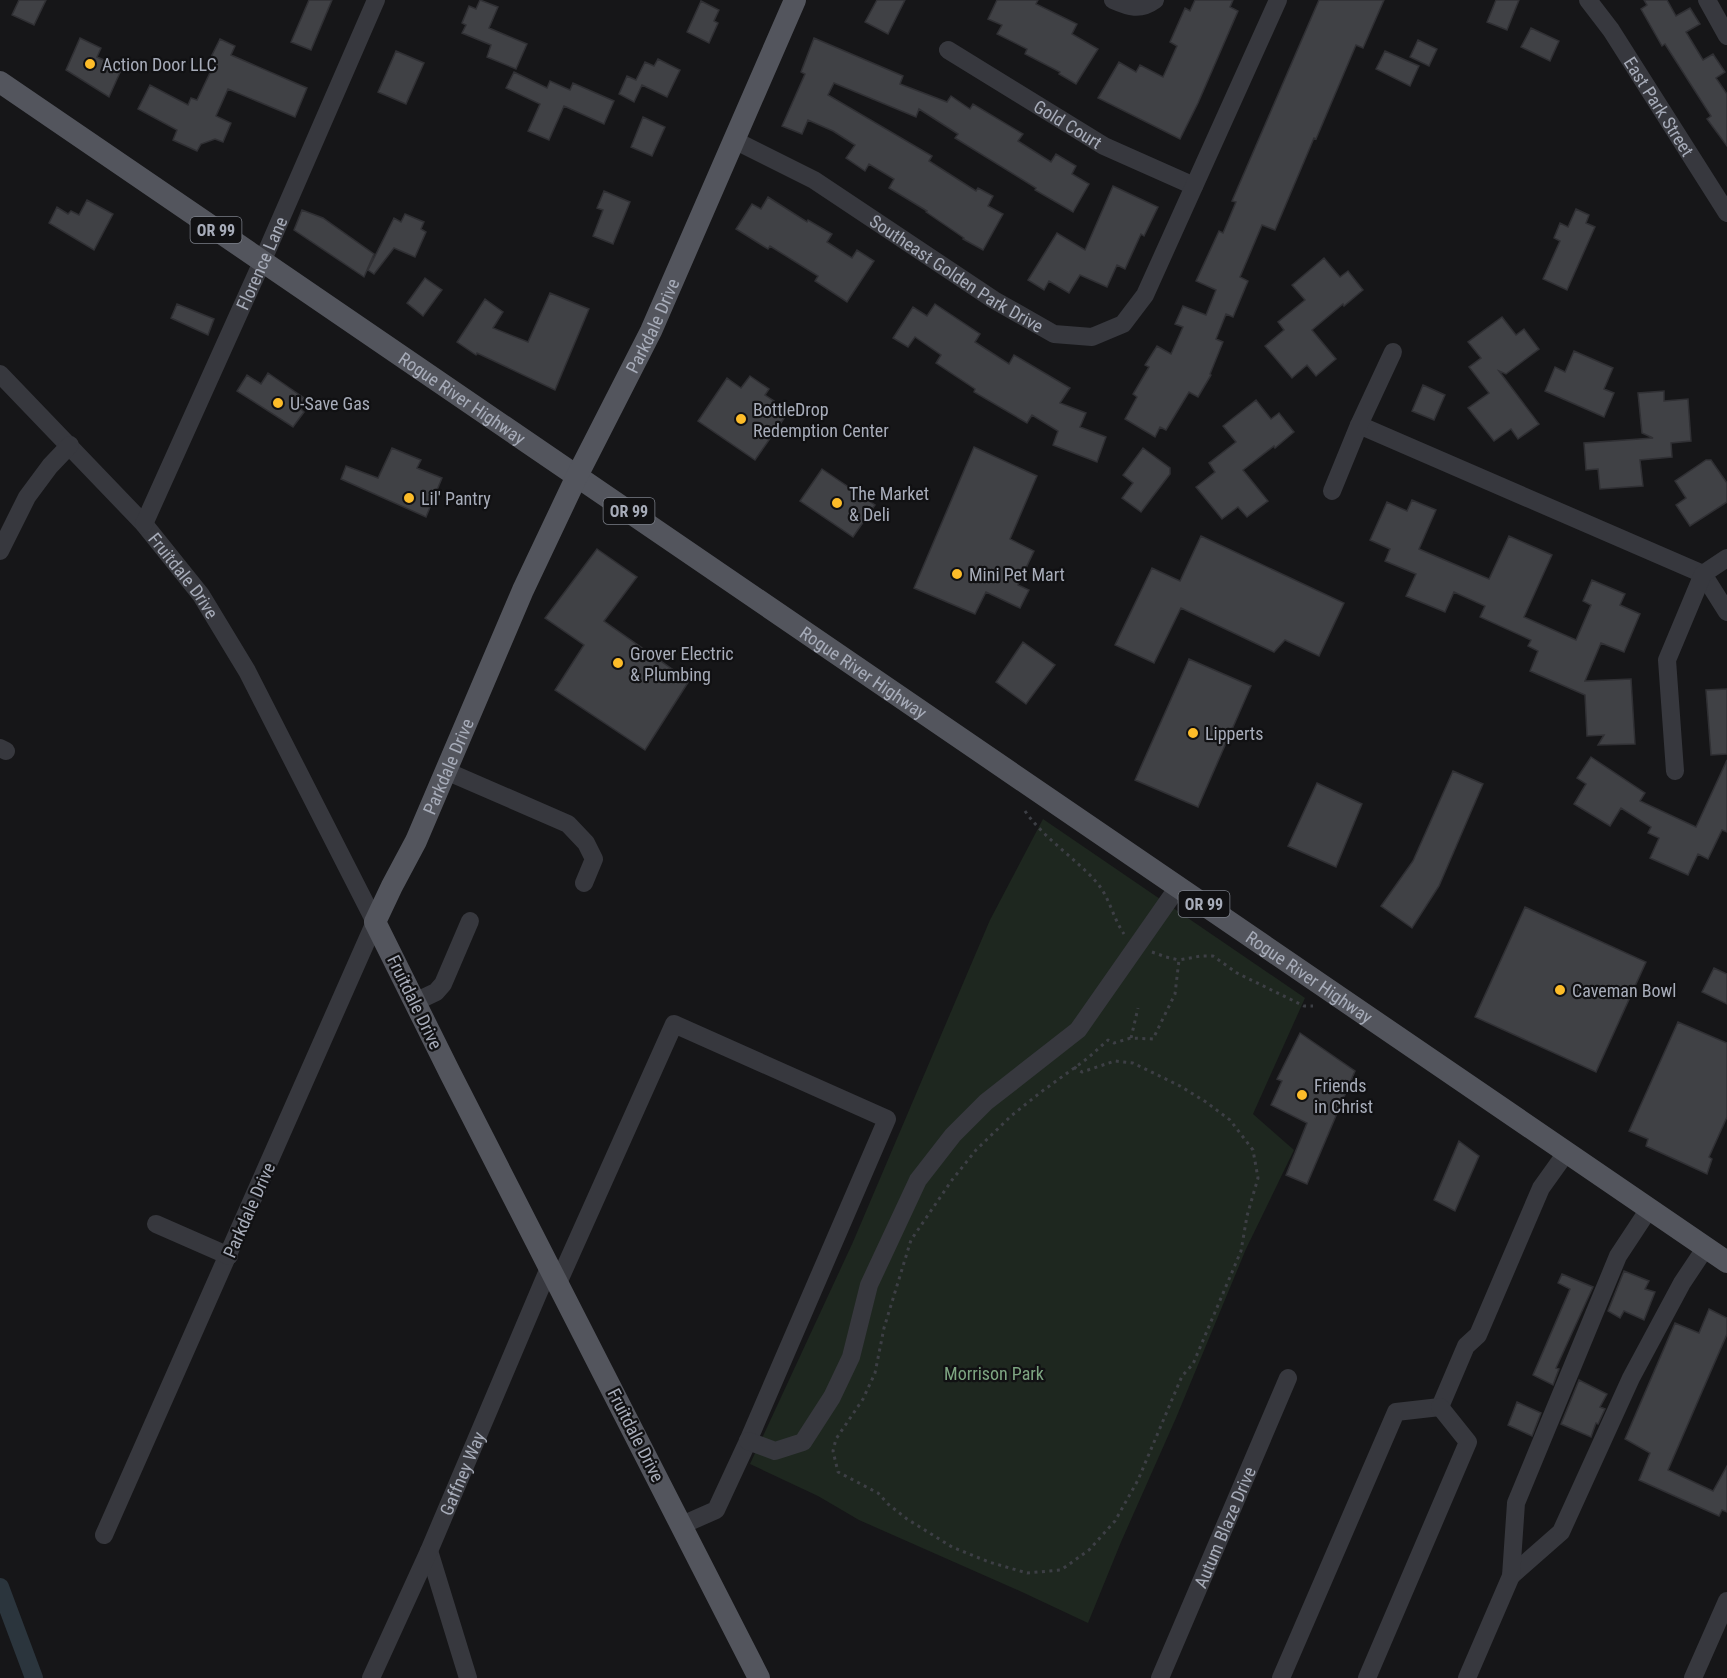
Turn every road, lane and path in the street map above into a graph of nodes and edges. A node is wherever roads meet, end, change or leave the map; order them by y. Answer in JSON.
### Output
{"nodes":[{"id":1,"x":376,"y":0,"type":"edge"},
{"id":2,"x":795,"y":0,"type":"edge"},
{"id":3,"x":1113,"y":0,"type":"edge"},
{"id":4,"x":1155,"y":0,"type":"edge"},
{"id":5,"x":1278,"y":0,"type":"edge"},
{"id":6,"x":1588,"y":0,"type":"edge"},
{"id":7,"x":1707,"y":0,"type":"edge"},
{"id":8,"x":1727,"y":36,"type":"edge"},
{"id":9,"x":948,"y":50,"type":"dead end"},
{"id":10,"x":0,"y":82,"type":"edge"},
{"id":11,"x":734,"y":140,"type":"junction"},
{"id":12,"x":1194,"y":186,"type":"junction"},
{"id":13,"x":1722,"y":192,"type":"edge"},
{"id":14,"x":1727,"y":213,"type":"edge"},
{"id":15,"x":262,"y":262,"type":"junction"},
{"id":16,"x":1393,"y":352,"type":"dead end"},
{"id":17,"x":0,"y":374,"type":"edge"},
{"id":18,"x":1359,"y":425,"type":"junction"},
{"id":19,"x":70,"y":445,"type":"junction"},
{"id":20,"x":577,"y":476,"type":"junction"},
{"id":21,"x":1332,"y":492,"type":"dead end"},
{"id":22,"x":144,"y":524,"type":"junction"},
{"id":23,"x":0,"y":551,"type":"edge"},
{"id":24,"x":1727,"y":558,"type":"edge"},
{"id":25,"x":1703,"y":574,"type":"junction"},
{"id":26,"x":1727,"y":612,"type":"edge"},
{"id":27,"x":446,"y":771,"type":"junction"},
{"id":28,"x":1675,"y":771,"type":"dead end"},
{"id":29,"x":1025,"y":811,"type":"dead end"},
{"id":30,"x":584,"y":883,"type":"dead end"},
{"id":31,"x":1179,"y":886,"type":"junction"},
{"id":32,"x":470,"y":921,"type":"dead end"},
{"id":33,"x":375,"y":922,"type":"junction"},
{"id":34,"x":1139,"y":944,"type":"junction"},
{"id":35,"x":1179,"y":960,"type":"junction"},
{"id":36,"x":415,"y":1002,"type":"junction"},
{"id":37,"x":1313,"y":1006,"type":"dead end"},
{"id":38,"x":1138,"y":1008,"type":"dead end"},
{"id":39,"x":1131,"y":1038,"type":"junction"},
{"id":40,"x":1074,"y":1067,"type":"junction"},
{"id":41,"x":1566,"y":1153,"type":"junction"},
{"id":42,"x":1649,"y":1209,"type":"junction"},
{"id":43,"x":156,"y":1224,"type":"dead end"},
{"id":44,"x":1706,"y":1247,"type":"junction"},
{"id":45,"x":229,"y":1256,"type":"junction"},
{"id":46,"x":1726,"y":1259,"type":"edge"},
{"id":47,"x":554,"y":1275,"type":"junction"},
{"id":48,"x":1288,"y":1378,"type":"dead end"},
{"id":49,"x":1440,"y":1407,"type":"junction"},
{"id":50,"x":748,"y":1440,"type":"junction"},
{"id":51,"x":682,"y":1525,"type":"junction"},
{"id":52,"x":104,"y":1534,"type":"dead end"},
{"id":53,"x":429,"y":1551,"type":"junction"},
{"id":54,"x":1511,"y":1575,"type":"junction"},
{"id":55,"x":1727,"y":1601,"type":"edge"},
{"id":56,"x":371,"y":1678,"type":"edge"},
{"id":57,"x":468,"y":1678,"type":"edge"},
{"id":58,"x":759,"y":1678,"type":"edge"},
{"id":59,"x":1160,"y":1678,"type":"edge"},
{"id":60,"x":1281,"y":1678,"type":"edge"},
{"id":61,"x":1367,"y":1678,"type":"edge"},
{"id":62,"x":1467,"y":1678,"type":"edge"},
{"id":63,"x":1693,"y":1678,"type":"edge"}],
"edges":[{"from":1,"to":15,"type":"street","name":"Florence Lane"},
{"from":2,"to":11,"type":"main road","name":"Parkdale Drive"},
{"from":3,"to":4,"type":"street"},
{"from":5,"to":12,"type":"street","name":"Southeast Golden Park Drive"},
{"from":6,"to":13,"type":"street","name":"East Park Street"},
{"from":7,"to":8,"type":"street"},
{"from":9,"to":12,"type":"street","name":"Gold Court"},
{"from":10,"to":15,"type":"main road","name":"Rogue River Highway","number":"OR 99"},
{"from":11,"to":12,"type":"street","name":"Southeast Golden Park Drive"},
{"from":11,"to":20,"type":"main road","name":"Parkdale Drive"},
{"from":13,"to":14,"type":"street","name":"East Park Street"},
{"from":15,"to":20,"type":"main road","name":"Rogue River Highway","number":"OR 99"},
{"from":15,"to":22,"type":"street","name":"Florence Lane"},
{"from":16,"to":18,"type":"street"},
{"from":17,"to":19,"type":"street","name":"Fruitdale Drive"},
{"from":18,"to":21,"type":"street"},
{"from":18,"to":25,"type":"street"},
{"from":19,"to":22,"type":"street","name":"Fruitdale Drive"},
{"from":19,"to":23,"type":"street"},
{"from":20,"to":27,"type":"main road","name":"Parkdale Drive"},
{"from":20,"to":31,"type":"main road","name":"Rogue River Highway","number":"OR 99"},
{"from":22,"to":33,"type":"street","name":"Fruitdale Drive"},
{"from":24,"to":25,"type":"street"},
{"from":25,"to":26,"type":"street"},
{"from":25,"to":28,"type":"street"},
{"from":27,"to":30,"type":"street"},
{"from":27,"to":33,"type":"main road","name":"Parkdale Drive"},
{"from":29,"to":34,"type":"path"},
{"from":31,"to":34,"type":"street"},
{"from":31,"to":41,"type":"main road","name":"Rogue River Highway","number":"OR 99"},
{"from":32,"to":36,"type":"street"},
{"from":33,"to":36,"type":"main road","name":"Fruitdale Drive"},
{"from":33,"to":45,"type":"street","name":"Parkdale Drive"},
{"from":34,"to":35,"type":"path"},
{"from":34,"to":50,"type":"street"},
{"from":35,"to":37,"type":"path"},
{"from":35,"to":39,"type":"path"},
{"from":36,"to":47,"type":"main road","name":"Fruitdale Drive"},
{"from":38,"to":39,"type":"path"},
{"from":39,"to":40,"type":"path"},
{"from":40,"to":40,"type":"path"},
{"from":41,"to":42,"type":"main road","name":"Rogue River Highway","number":"OR 99"},
{"from":41,"to":49,"type":"street"},
{"from":42,"to":44,"type":"main road","name":"Rogue River Highway","number":"OR 99"},
{"from":42,"to":54,"type":"street"},
{"from":43,"to":45,"type":"street"},
{"from":44,"to":46,"type":"main road","name":"Rogue River Highway","number":"OR 99"},
{"from":44,"to":54,"type":"street"},
{"from":45,"to":52,"type":"street","name":"Parkdale Drive"},
{"from":47,"to":50,"type":"street","name":"Gaffney Way"},
{"from":47,"to":51,"type":"main road","name":"Fruitdale Drive"},
{"from":47,"to":53,"type":"street","name":"Gaffney Way"},
{"from":48,"to":59,"type":"street","name":"Autum Blaze Drive"},
{"from":49,"to":60,"type":"street"},
{"from":49,"to":61,"type":"street"},
{"from":50,"to":51,"type":"street"},
{"from":51,"to":58,"type":"main road","name":"Fruitdale Drive"},
{"from":53,"to":56,"type":"street","name":"Gaffney Way"},
{"from":53,"to":57,"type":"street"},
{"from":54,"to":62,"type":"street"},
{"from":55,"to":63,"type":"street"}]}
